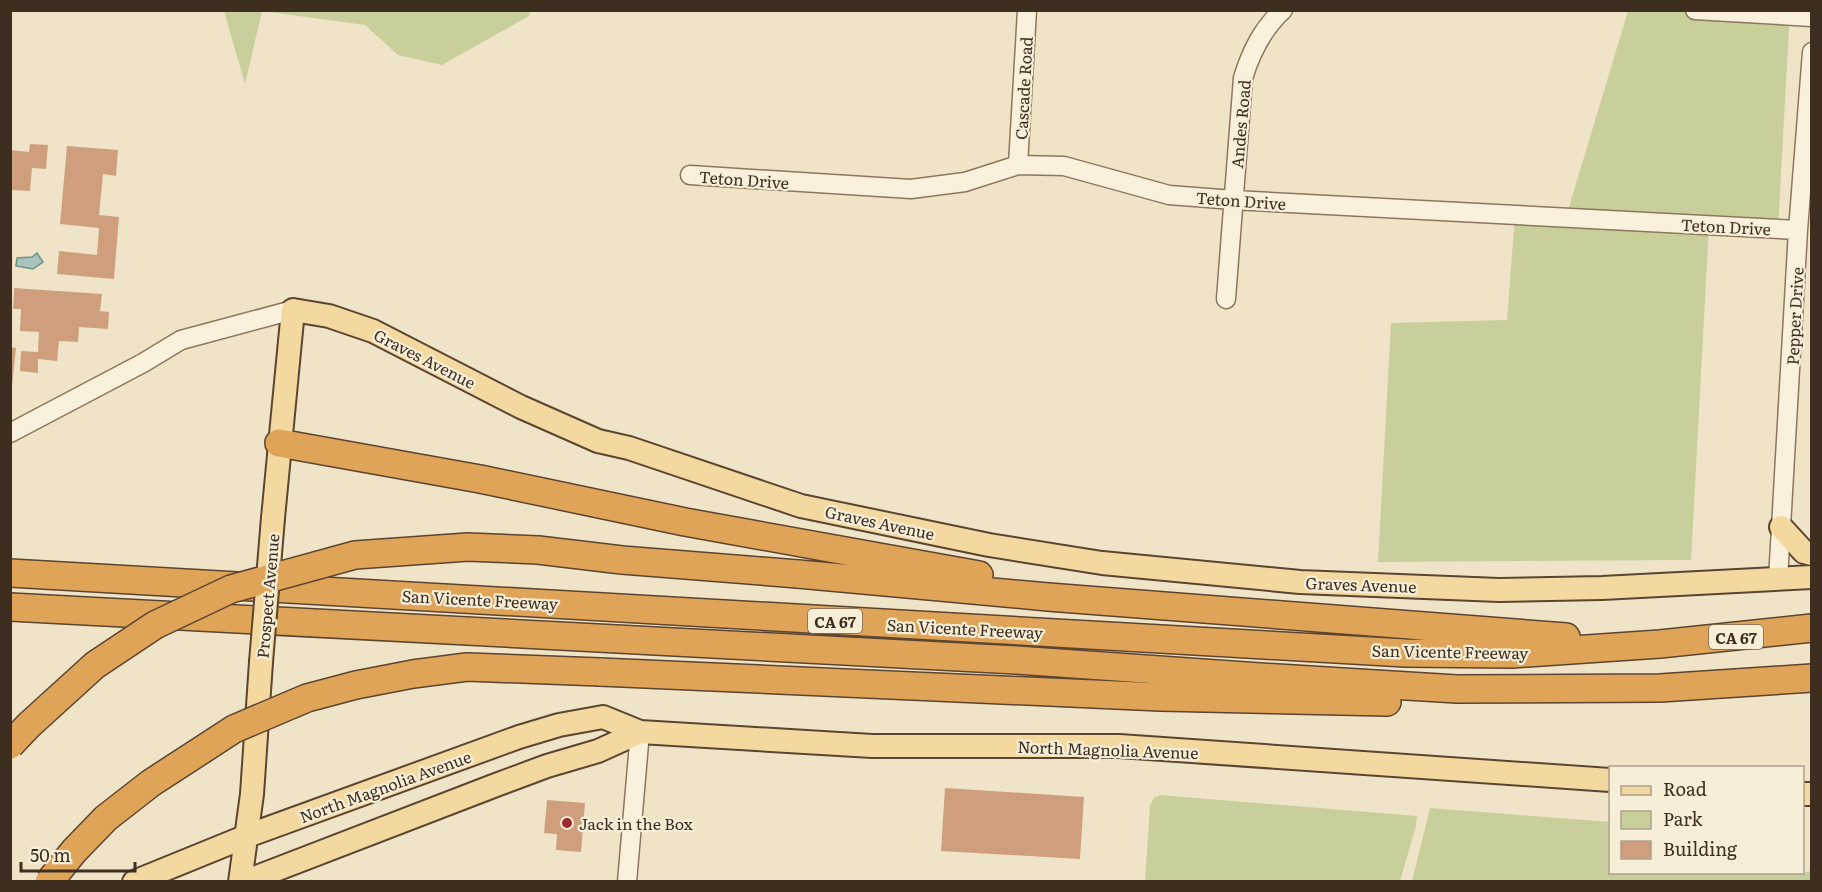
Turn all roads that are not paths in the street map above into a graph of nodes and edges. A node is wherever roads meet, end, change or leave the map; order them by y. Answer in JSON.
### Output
{"nodes":[{"id":1,"x":1027,"y":10,"type":"edge"},
{"id":2,"x":1283,"y":10,"type":"edge"},
{"id":3,"x":1695,"y":10,"type":"edge"},
{"id":4,"x":1812,"y":17,"type":"edge"},
{"id":5,"x":1812,"y":52,"type":"edge"},
{"id":6,"x":1018,"y":165,"type":"junction"},
{"id":7,"x":690,"y":175,"type":"dead end"},
{"id":8,"x":1234,"y":200,"type":"junction"},
{"id":9,"x":1798,"y":230,"type":"junction"},
{"id":10,"x":1226,"y":299,"type":"dead end"},
{"id":11,"x":293,"y":310,"type":"junction"},
{"id":12,"x":10,"y":433,"type":"edge"},
{"id":13,"x":279,"y":443,"type":"junction"},
{"id":14,"x":1781,"y":527,"type":"junction"},
{"id":15,"x":1812,"y":554,"type":"edge"},
{"id":16,"x":10,"y":573,"type":"edge"},
{"id":17,"x":1812,"y":577,"type":"edge"},
{"id":18,"x":1778,"y":580,"type":"junction"},
{"id":19,"x":1048,"y":597,"type":"junction"},
{"id":20,"x":10,"y":608,"type":"edge"},
{"id":21,"x":317,"y":622,"type":"junction"},
{"id":22,"x":10,"y":625,"type":"edge"},
{"id":23,"x":1812,"y":628,"type":"edge"},
{"id":24,"x":1660,"y":644,"type":"junction"},
{"id":25,"x":1812,"y":678,"type":"edge"},
{"id":26,"x":1660,"y":688,"type":"junction"},
{"id":27,"x":640,"y":732,"type":"junction"},
{"id":28,"x":10,"y":745,"type":"edge"},
{"id":29,"x":1609,"y":780,"type":"edge"},
{"id":30,"x":247,"y":836,"type":"junction"},
{"id":31,"x":49,"y":882,"type":"edge"},
{"id":32,"x":134,"y":882,"type":"edge"},
{"id":33,"x":242,"y":882,"type":"edge"},
{"id":34,"x":627,"y":882,"type":"edge"}],
"edges":[{"from":1,"to":6,"type":"street","name":"Cascade Road"},
{"from":2,"to":8,"type":"street","name":"Andes Road"},
{"from":3,"to":4,"type":"street"},
{"from":5,"to":9,"type":"street","name":"Pepper Drive"},
{"from":6,"to":7,"type":"street","name":"Teton Drive"},
{"from":6,"to":8,"type":"street","name":"Teton Drive"},
{"from":8,"to":9,"type":"street","name":"Teton Drive"},
{"from":8,"to":10,"type":"street","name":"Andes Road"},
{"from":9,"to":14,"type":"street","name":"Pepper Drive"},
{"from":11,"to":12,"type":"street","name":"Graves Avenue"},
{"from":11,"to":13,"type":"main road","name":"Prospect Avenue"},
{"from":11,"to":18,"type":"main road","name":"Graves Avenue"},
{"from":13,"to":19,"type":"highway"},
{"from":13,"to":30,"type":"main road","name":"Prospect Avenue","bridge":true},
{"from":14,"to":15,"type":"main road"},
{"from":14,"to":18,"type":"street","name":"Pepper Drive"},
{"from":16,"to":24,"type":"highway","name":"San Vicente Freeway","number":"CA 67"},
{"from":17,"to":18,"type":"main road","name":"Graves Avenue"},
{"from":19,"to":24,"type":"highway"},
{"from":19,"to":28,"type":"highway","bridge":true},
{"from":20,"to":21,"type":"highway","name":"San Vicente Freeway","number":"CA 67"},
{"from":21,"to":22,"type":"highway"},
{"from":21,"to":26,"type":"highway","name":"San Vicente Freeway","number":"CA 67"},
{"from":23,"to":24,"type":"highway","name":"San Vicente Freeway","number":"CA 67"},
{"from":25,"to":26,"type":"highway","name":"San Vicente Freeway","number":"CA 67"},
{"from":26,"to":31,"type":"highway","bridge":true},
{"from":27,"to":29,"type":"main road","name":"North Magnolia Avenue"},
{"from":27,"to":30,"type":"main road","name":"North Magnolia Avenue"},
{"from":27,"to":33,"type":"main road","name":"North Magnolia Avenue"},
{"from":27,"to":34,"type":"street"},
{"from":30,"to":32,"type":"main road","name":"North Magnolia Avenue"},
{"from":30,"to":33,"type":"main road","name":"Prospect Avenue"}]}
